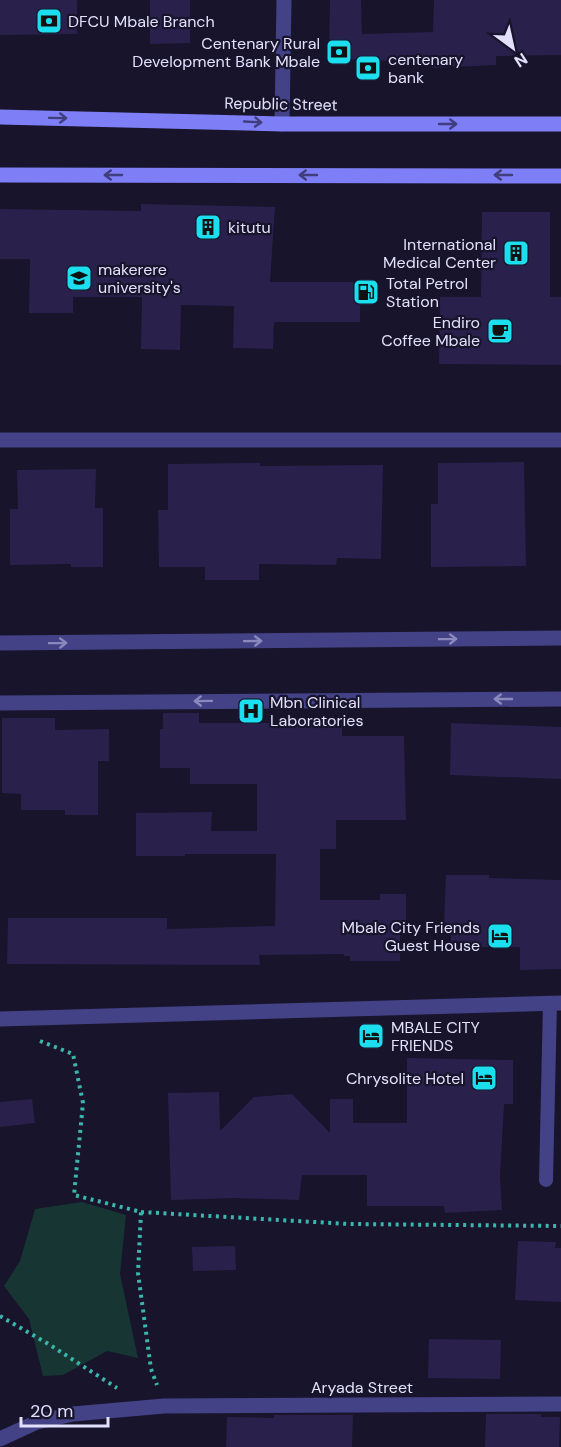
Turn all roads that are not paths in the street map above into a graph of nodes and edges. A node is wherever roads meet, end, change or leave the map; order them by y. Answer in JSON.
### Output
{"nodes":[{"id":1,"x":284,"y":0,"type":"edge"},
{"id":2,"x":0,"y":117,"type":"edge"},
{"id":3,"x":282,"y":124,"type":"junction"},
{"id":4,"x":561,"y":124,"type":"edge"},
{"id":5,"x":0,"y":175,"type":"edge"},
{"id":6,"x":561,"y":176,"type":"edge"},
{"id":7,"x":0,"y":440,"type":"edge"},
{"id":8,"x":561,"y":440,"type":"edge"},
{"id":9,"x":561,"y":638,"type":"edge"},
{"id":10,"x":0,"y":643,"type":"edge"},
{"id":11,"x":561,"y":699,"type":"edge"},
{"id":12,"x":0,"y":703,"type":"edge"},
{"id":13,"x":555,"y":1003,"type":"edge"},
{"id":14,"x":0,"y":1018,"type":"edge"},
{"id":15,"x":546,"y":1180,"type":"dead end"},
{"id":16,"x":561,"y":1404,"type":"edge"},
{"id":17,"x":0,"y":1439,"type":"edge"}],
"edges":[{"from":1,"to":3,"type":"street"},
{"from":2,"to":3,"type":"main road","name":"Republic Street","one_way":true},
{"from":3,"to":4,"type":"main road","name":"Republic Street","one_way":true},
{"from":6,"to":5,"type":"main road","one_way":true},
{"from":7,"to":8,"type":"street"},
{"from":10,"to":9,"type":"street","one_way":true},
{"from":11,"to":12,"type":"street","one_way":true},
{"from":13,"to":14,"type":"street"},
{"from":13,"to":15,"type":"lane"},
{"from":16,"to":17,"type":"street","name":"Aryada Street"}]}
